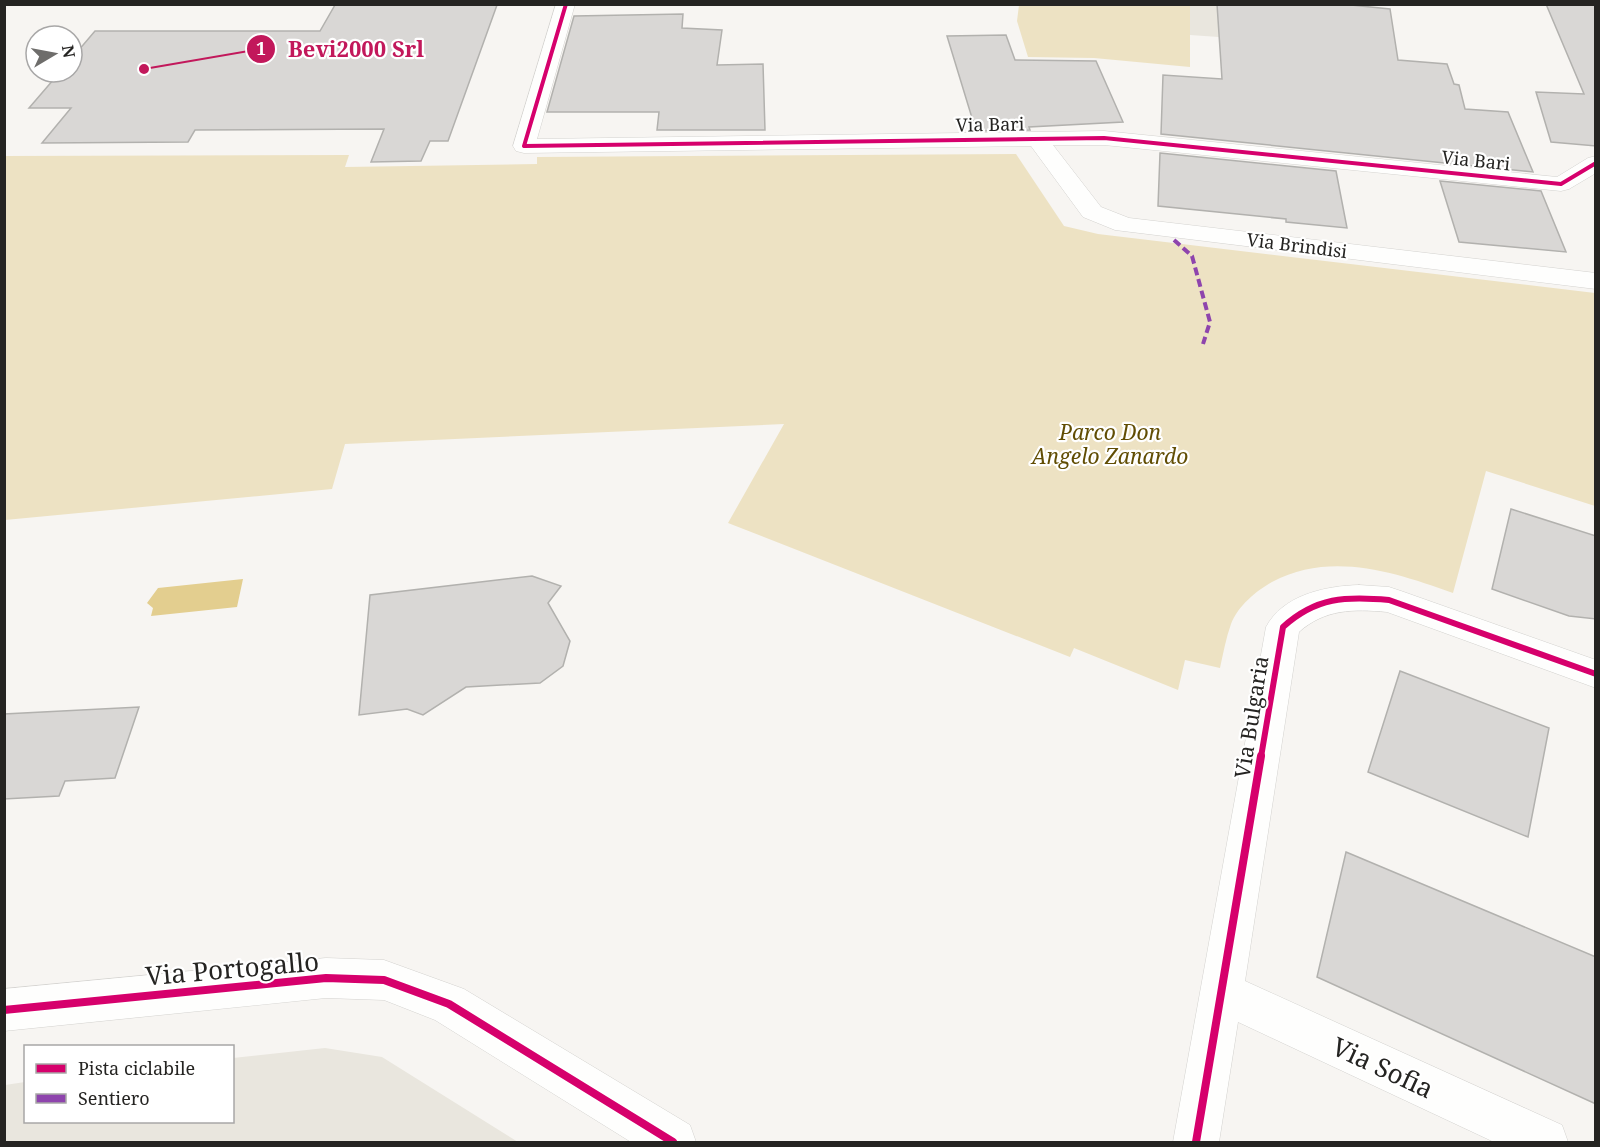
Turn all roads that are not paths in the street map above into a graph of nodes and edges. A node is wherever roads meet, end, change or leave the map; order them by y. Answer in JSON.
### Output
{"nodes":[{"id":1,"x":566,"y":4,"type":"edge"},
{"id":2,"x":1037,"y":139,"type":"junction"},
{"id":3,"x":1596,"y":163,"type":"edge"},
{"id":4,"x":1596,"y":281,"type":"edge"},
{"id":5,"x":1596,"y":674,"type":"edge"},
{"id":6,"x":1221,"y":992,"type":"junction"},
{"id":7,"x":4,"y":1010,"type":"edge"},
{"id":8,"x":672,"y":1143,"type":"edge"},
{"id":9,"x":1196,"y":1143,"type":"edge"},
{"id":10,"x":1545,"y":1143,"type":"edge"}],
"edges":[{"from":1,"to":2,"type":"street","name":"Via Bari"},
{"from":2,"to":3,"type":"street","name":"Via Bari"},
{"from":2,"to":4,"type":"street","name":"Via Brindisi"},
{"from":5,"to":6,"type":"street","name":"Via Bulgaria"},
{"from":6,"to":9,"type":"street","name":"Via Bulgaria"},
{"from":6,"to":10,"type":"street","name":"Via Sofia"},
{"from":7,"to":8,"type":"street","name":"Via Portogallo"}]}
